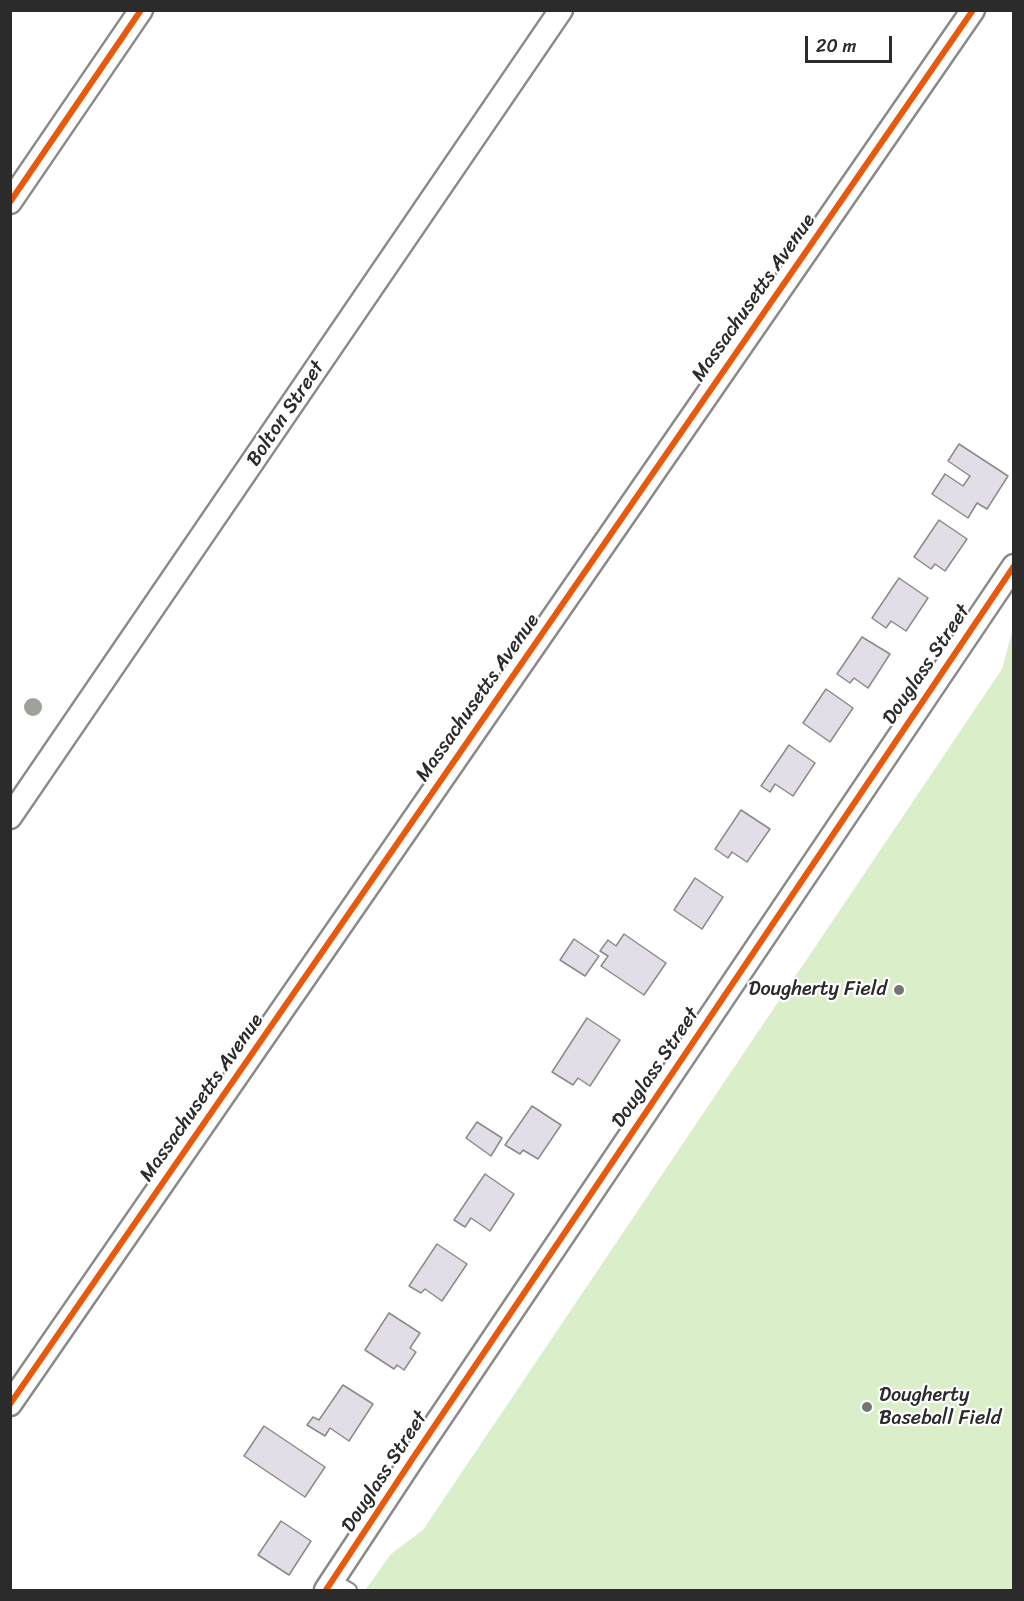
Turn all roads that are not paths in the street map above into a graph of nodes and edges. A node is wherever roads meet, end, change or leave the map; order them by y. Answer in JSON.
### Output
{"nodes":[{"id":1,"x":141,"y":10,"type":"edge"},
{"id":2,"x":561,"y":10,"type":"edge"},
{"id":3,"x":973,"y":10,"type":"edge"},
{"id":4,"x":10,"y":202,"type":"edge"},
{"id":5,"x":1014,"y":566,"type":"edge"},
{"id":6,"x":10,"y":817,"type":"edge"},
{"id":7,"x":10,"y":1404,"type":"edge"},
{"id":8,"x":337,"y":1587,"type":"edge"}],
"edges":[{"from":1,"to":4,"type":"street"},
{"from":2,"to":6,"type":"street","name":"Bolton Street"},
{"from":3,"to":7,"type":"street","name":"Massachusetts Avenue"},
{"from":5,"to":8,"type":"street","name":"Douglass Street"}]}
